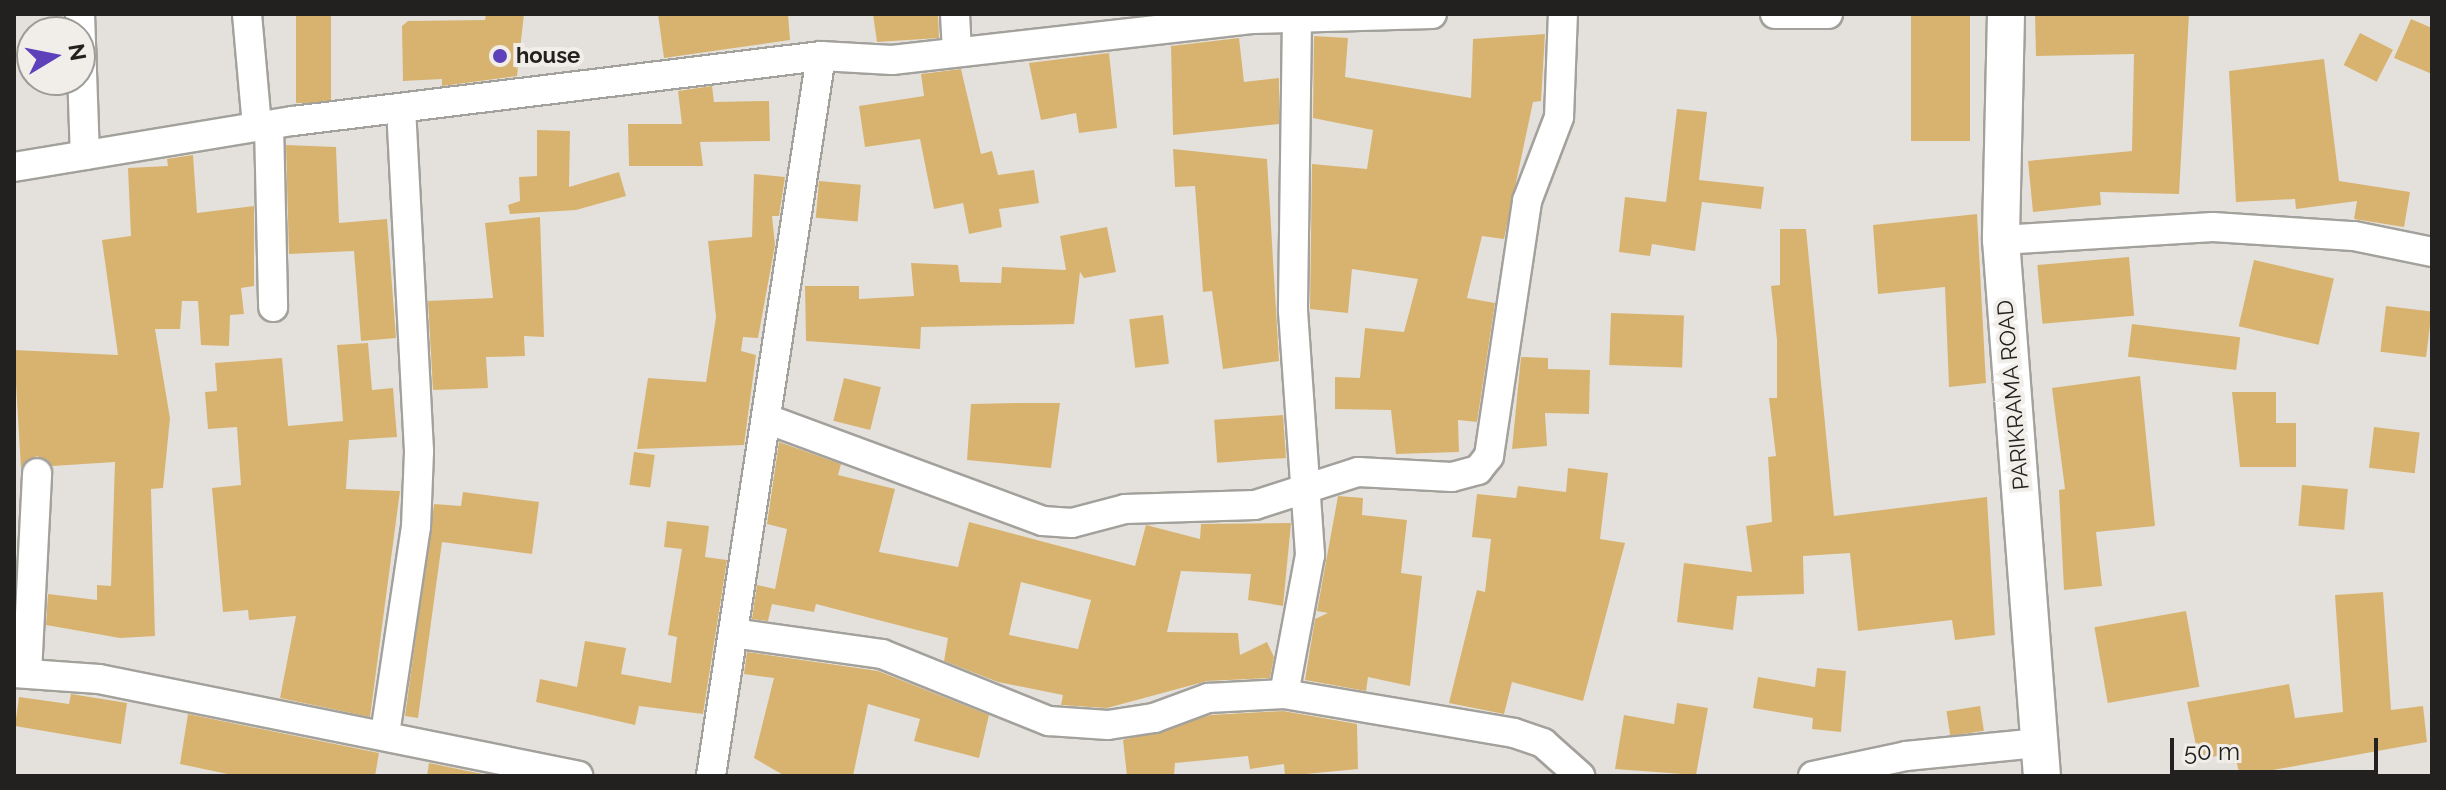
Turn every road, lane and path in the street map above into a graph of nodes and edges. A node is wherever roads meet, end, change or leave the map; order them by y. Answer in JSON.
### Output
{"nodes":[{"id":1,"x":80,"y":14,"type":"edge"},
{"id":2,"x":247,"y":14,"type":"edge"},
{"id":3,"x":955,"y":14,"type":"edge"},
{"id":4,"x":1432,"y":14,"type":"edge"},
{"id":5,"x":1563,"y":14,"type":"edge"},
{"id":6,"x":1775,"y":14,"type":"edge"},
{"id":7,"x":1828,"y":14,"type":"edge"},
{"id":8,"x":2006,"y":14,"type":"edge"},
{"id":9,"x":1297,"y":18,"type":"junction"},
{"id":10,"x":957,"y":52,"type":"junction"},
{"id":11,"x":821,"y":56,"type":"junction"},
{"id":12,"x":401,"y":108,"type":"junction"},
{"id":13,"x":263,"y":126,"type":"junction"},
{"id":14,"x":85,"y":155,"type":"junction"},
{"id":15,"x":14,"y":167,"type":"edge"},
{"id":16,"x":2001,"y":240,"type":"junction"},
{"id":17,"x":2432,"y":252,"type":"edge"},
{"id":18,"x":273,"y":307,"type":"dead end"},
{"id":19,"x":767,"y":419,"type":"junction"},
{"id":20,"x":37,"y":473,"type":"dead end"},
{"id":21,"x":1308,"y":487,"type":"junction"},
{"id":22,"x":733,"y":633,"type":"junction"},
{"id":23,"x":20,"y":673,"type":"edge"},
{"id":24,"x":1284,"y":694,"type":"junction"},
{"id":25,"x":385,"y":734,"type":"junction"},
{"id":26,"x":2040,"y":759,"type":"edge"},
{"id":27,"x":542,"y":772,"type":"edge"},
{"id":28,"x":578,"y":776,"type":"edge"},
{"id":29,"x":711,"y":776,"type":"edge"},
{"id":30,"x":1580,"y":776,"type":"edge"},
{"id":31,"x":1813,"y":776,"type":"edge"}],
"edges":[{"from":1,"to":14,"type":"street"},
{"from":2,"to":13,"type":"street"},
{"from":3,"to":10,"type":"street"},
{"from":4,"to":9,"type":"street"},
{"from":5,"to":21,"type":"street"},
{"from":6,"to":7,"type":"street"},
{"from":8,"to":16,"type":"main road","name":"PARIKRAMA ROAD"},
{"from":9,"to":10,"type":"street"},
{"from":9,"to":21,"type":"street"},
{"from":10,"to":11,"type":"street"},
{"from":11,"to":12,"type":"street"},
{"from":11,"to":19,"type":"street"},
{"from":12,"to":13,"type":"street"},
{"from":12,"to":25,"type":"street"},
{"from":13,"to":14,"type":"street"},
{"from":13,"to":18,"type":"street"},
{"from":14,"to":15,"type":"street"},
{"from":16,"to":17,"type":"street"},
{"from":16,"to":26,"type":"main road","name":"PARIKRAMA ROAD"},
{"from":19,"to":21,"type":"street"},
{"from":19,"to":22,"type":"street"},
{"from":20,"to":23,"type":"street"},
{"from":21,"to":24,"type":"street"},
{"from":22,"to":24,"type":"street"},
{"from":22,"to":29,"type":"street"},
{"from":23,"to":25,"type":"street"},
{"from":24,"to":30,"type":"street"},
{"from":25,"to":27,"type":"street"},
{"from":26,"to":31,"type":"street"},
{"from":27,"to":28,"type":"street"}]}
